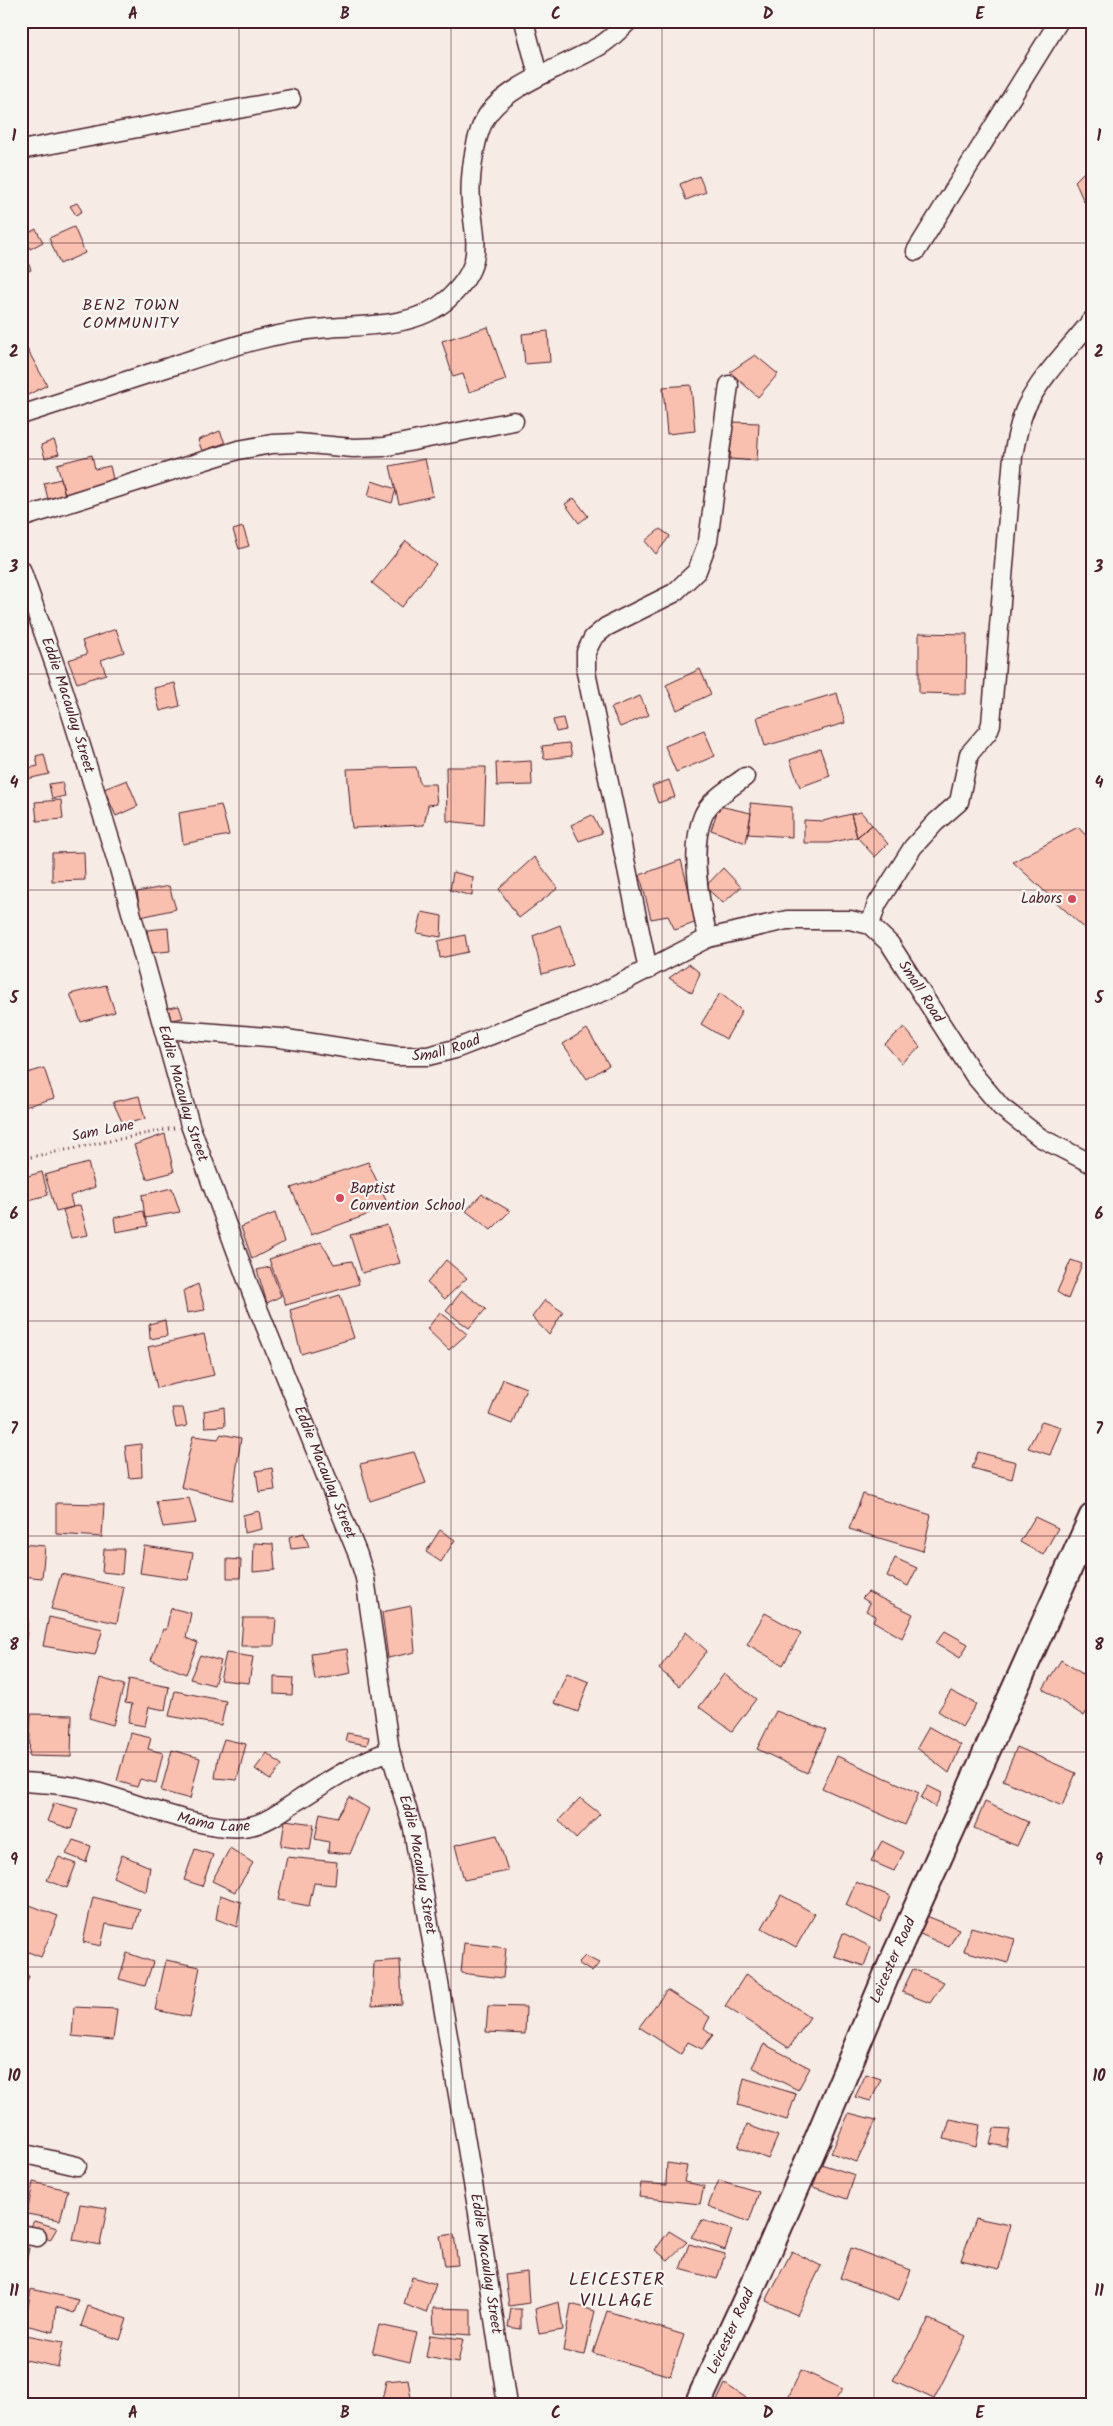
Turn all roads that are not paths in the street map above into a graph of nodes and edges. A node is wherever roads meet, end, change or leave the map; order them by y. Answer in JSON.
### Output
{"nodes":[{"id":1,"x":524,"y":21,"type":"edge"},
{"id":2,"x":629,"y":21,"type":"edge"},
{"id":3,"x":1059,"y":21,"type":"edge"},
{"id":4,"x":538,"y":75,"type":"junction"},
{"id":5,"x":292,"y":99,"type":"dead end"},
{"id":6,"x":21,"y":150,"type":"edge"},
{"id":7,"x":916,"y":251,"type":"dead end"},
{"id":8,"x":1092,"y":320,"type":"edge"},
{"id":9,"x":729,"y":385,"type":"dead end"},
{"id":10,"x":21,"y":415,"type":"edge"},
{"id":11,"x":514,"y":420,"type":"dead end"},
{"id":12,"x":21,"y":518,"type":"edge"},
{"id":13,"x":21,"y":569,"type":"edge"},
{"id":14,"x":745,"y":777,"type":"dead end"},
{"id":15,"x":870,"y":925,"type":"junction"},
{"id":16,"x":708,"y":938,"type":"junction"},
{"id":17,"x":648,"y":970,"type":"junction"},
{"id":18,"x":164,"y":1029,"type":"junction"},
{"id":19,"x":1092,"y":1164,"type":"edge"},
{"id":20,"x":1092,"y":1517,"type":"edge"},
{"id":21,"x":390,"y":1751,"type":"junction"},
{"id":22,"x":21,"y":1782,"type":"edge"},
{"id":23,"x":21,"y":2153,"type":"edge"},
{"id":24,"x":77,"y":2166,"type":"dead end"},
{"id":25,"x":508,"y":2405,"type":"edge"},
{"id":26,"x":697,"y":2405,"type":"edge"}],
"edges":[{"from":1,"to":4,"type":"street"},
{"from":2,"to":4,"type":"street"},
{"from":3,"to":7,"type":"street"},
{"from":4,"to":10,"type":"street"},
{"from":5,"to":6,"type":"street"},
{"from":8,"to":15,"type":"street"},
{"from":9,"to":17,"type":"street"},
{"from":11,"to":12,"type":"street"},
{"from":13,"to":18,"type":"street","name":"Eddie Macaulay Street"},
{"from":14,"to":16,"type":"street"},
{"from":15,"to":16,"type":"street","name":"Small Road"},
{"from":15,"to":19,"type":"street","name":"Small Road"},
{"from":16,"to":17,"type":"street","name":"Small Road"},
{"from":17,"to":18,"type":"street","name":"Small Road"},
{"from":18,"to":21,"type":"street","name":"Eddie Macaulay Street"},
{"from":20,"to":26,"type":"street","name":"Leicester Road"},
{"from":21,"to":22,"type":"street","name":"Mama Lane"},
{"from":21,"to":25,"type":"street","name":"Eddie Macaulay Street"},
{"from":23,"to":24,"type":"street"}]}
